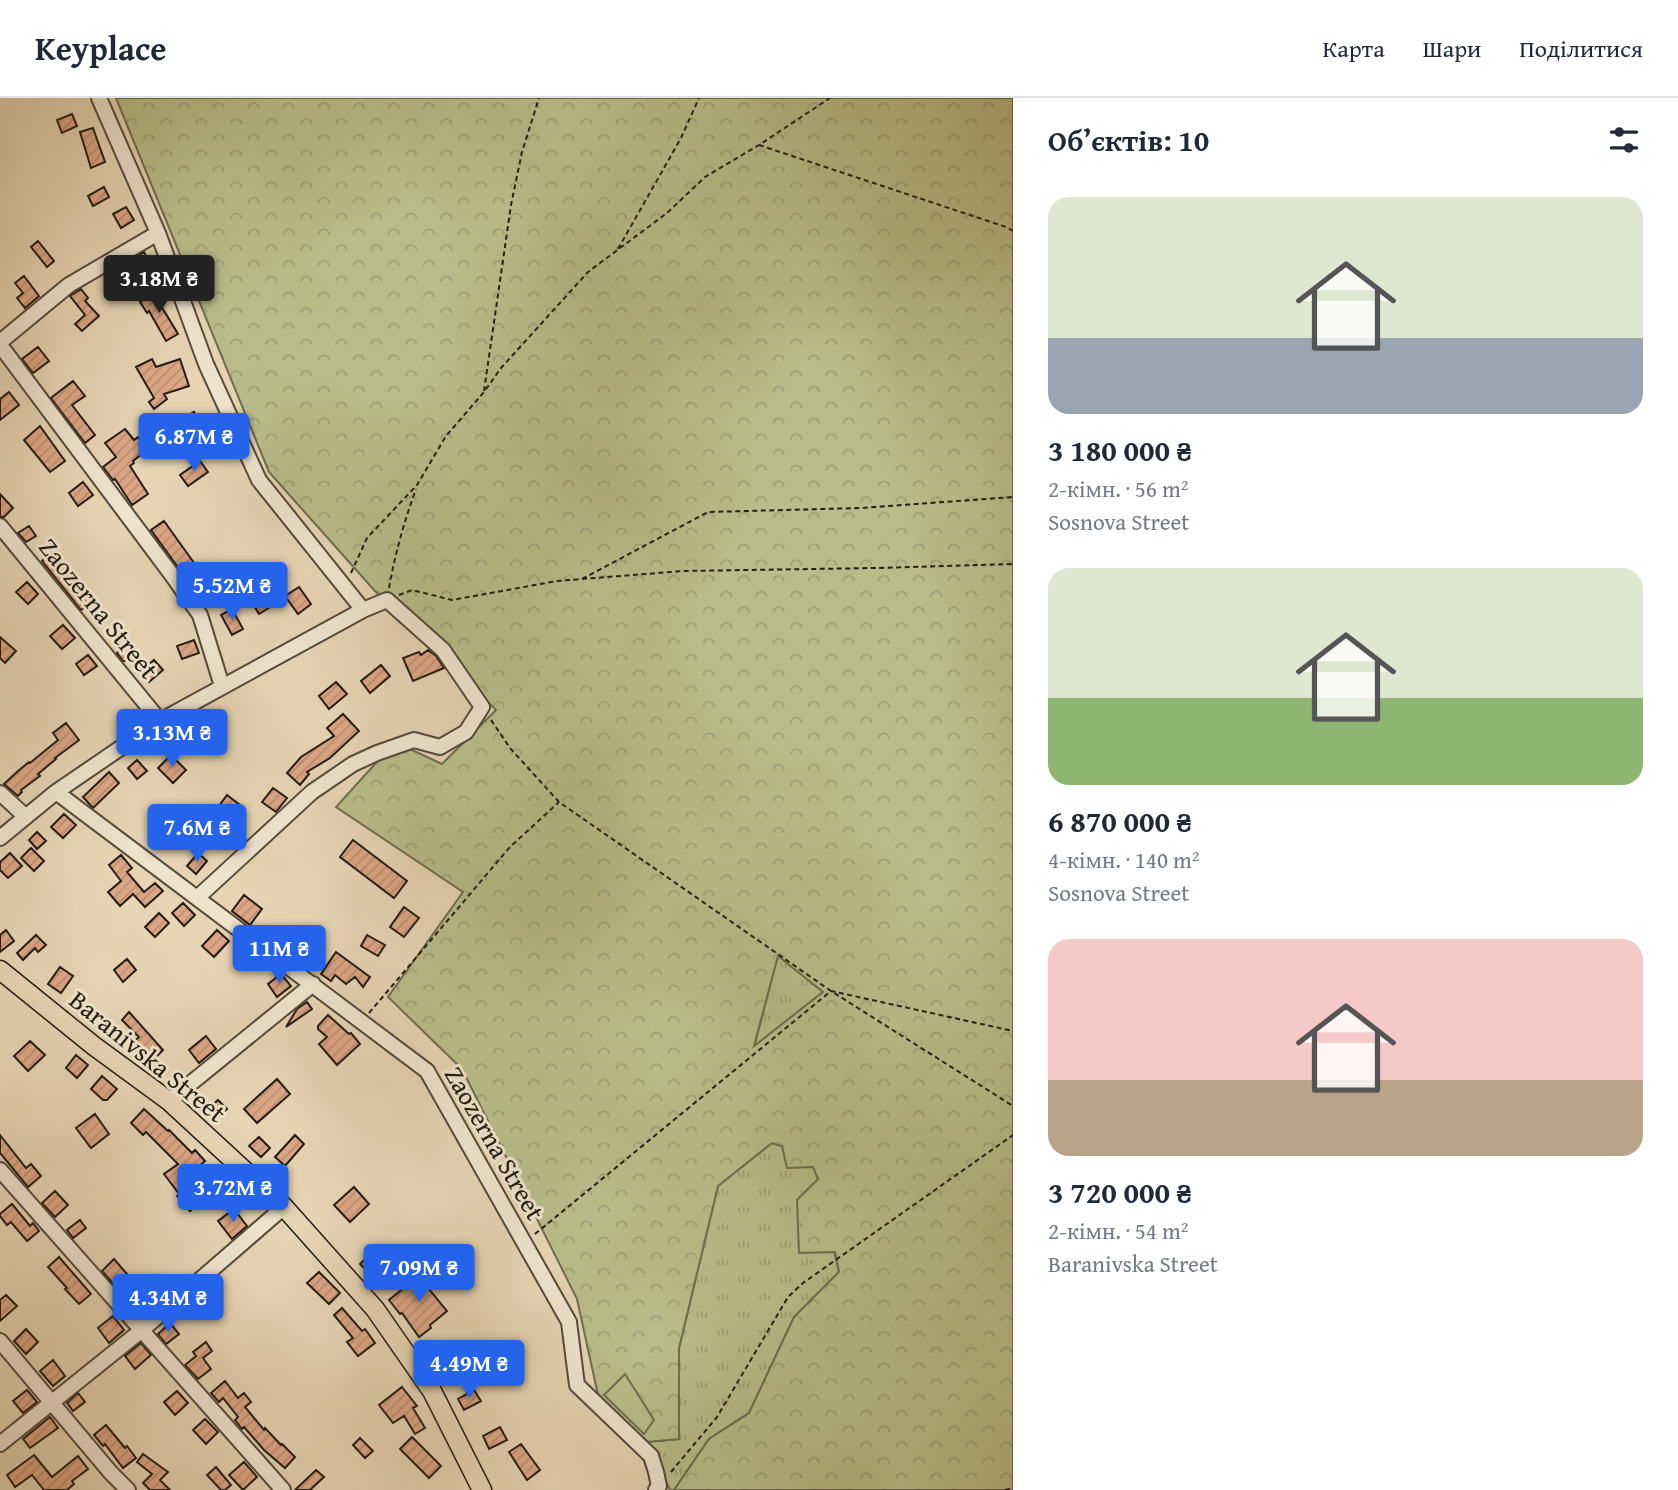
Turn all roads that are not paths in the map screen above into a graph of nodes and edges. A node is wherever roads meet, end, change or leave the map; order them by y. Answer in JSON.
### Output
{"nodes":[{"id":1,"x":99,"y":98,"type":"edge"},
{"id":2,"x":158,"y":233,"type":"junction"},
{"id":3,"x":0,"y":343,"type":"edge"},
{"id":4,"x":0,"y":526,"type":"edge"},
{"id":5,"x":363,"y":610,"type":"junction"},
{"id":6,"x":222,"y":686,"type":"junction"},
{"id":7,"x":160,"y":721,"type":"junction"},
{"id":8,"x":56,"y":792,"type":"junction"},
{"id":9,"x":0,"y":793,"type":"edge"},
{"id":10,"x":25,"y":817,"type":"junction"},
{"id":11,"x":0,"y":838,"type":"edge"},
{"id":12,"x":197,"y":898,"type":"junction"},
{"id":13,"x":0,"y":970,"type":"edge"},
{"id":14,"x":313,"y":985,"type":"junction"},
{"id":15,"x":169,"y":1101,"type":"junction"},
{"id":16,"x":0,"y":1170,"type":"edge"},
{"id":17,"x":284,"y":1207,"type":"junction"},
{"id":18,"x":142,"y":1330,"type":"junction"},
{"id":19,"x":0,"y":1341,"type":"edge"},
{"id":20,"x":51,"y":1402,"type":"junction"},
{"id":21,"x":0,"y":1444,"type":"edge"},
{"id":22,"x":657,"y":1488,"type":"edge"},
{"id":23,"x":128,"y":1490,"type":"edge"},
{"id":24,"x":283,"y":1490,"type":"edge"},
{"id":25,"x":482,"y":1490,"type":"edge"}],
"edges":[{"from":1,"to":2,"type":"street"},
{"from":2,"to":3,"type":"street"},
{"from":2,"to":5,"type":"street"},
{"from":3,"to":6,"type":"street"},
{"from":4,"to":7,"type":"street","name":"Zaozerna Street"},
{"from":5,"to":6,"type":"street"},
{"from":5,"to":12,"type":"street"},
{"from":6,"to":7,"type":"street"},
{"from":7,"to":8,"type":"street"},
{"from":8,"to":10,"type":"street"},
{"from":8,"to":12,"type":"street","name":"Zaozerna Street"},
{"from":9,"to":10,"type":"street"},
{"from":10,"to":11,"type":"street"},
{"from":12,"to":14,"type":"street","name":"Zaozerna Street"},
{"from":13,"to":15,"type":"main road","name":"Baranivska Street"},
{"from":14,"to":15,"type":"street"},
{"from":14,"to":22,"type":"street","name":"Zaozerna Street"},
{"from":15,"to":17,"type":"main road","name":"Baranivska Street"},
{"from":16,"to":18,"type":"street"},
{"from":17,"to":18,"type":"street"},
{"from":17,"to":25,"type":"main road","name":"Baranivska Street"},
{"from":18,"to":20,"type":"street"},
{"from":18,"to":24,"type":"street"},
{"from":19,"to":20,"type":"street"},
{"from":20,"to":21,"type":"street"},
{"from":20,"to":23,"type":"street"}]}
